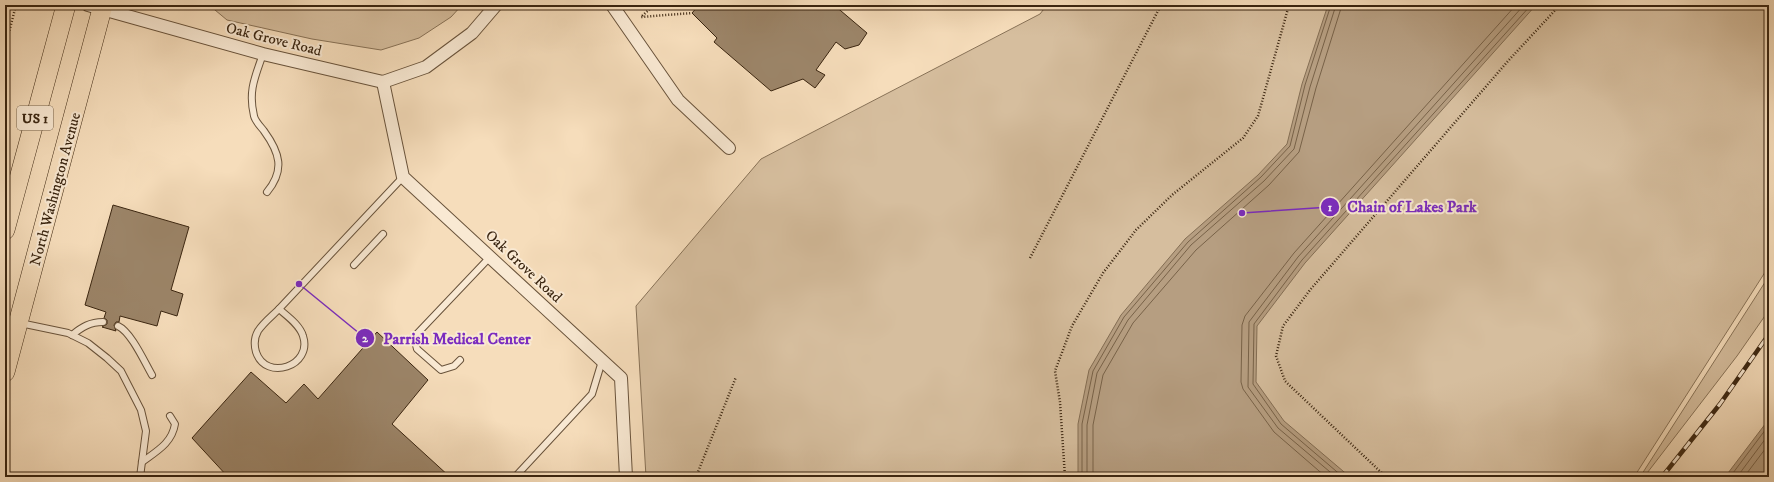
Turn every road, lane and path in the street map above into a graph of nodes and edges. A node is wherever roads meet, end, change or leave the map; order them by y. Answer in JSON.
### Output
{"nodes":[{"id":1,"x":16,"y":5,"type":"edge"},
{"id":2,"x":66,"y":5,"type":"edge"},
{"id":3,"x":496,"y":5,"type":"edge"},
{"id":4,"x":613,"y":5,"type":"edge"},
{"id":5,"x":654,"y":5,"type":"edge"},
{"id":6,"x":1160,"y":5,"type":"edge"},
{"id":7,"x":1289,"y":5,"type":"edge"},
{"id":8,"x":1560,"y":5,"type":"edge"},
{"id":9,"x":98,"y":6,"type":"edge"},
{"id":10,"x":692,"y":14,"type":"dead end"},
{"id":11,"x":5,"y":48,"type":"edge"},
{"id":12,"x":263,"y":54,"type":"junction"},
{"id":13,"x":383,"y":82,"type":"junction"},
{"id":14,"x":729,"y":148,"type":"dead end"},
{"id":15,"x":403,"y":177,"type":"junction"},
{"id":16,"x":267,"y":192,"type":"dead end"},
{"id":17,"x":5,"y":230,"type":"edge"},
{"id":18,"x":384,"y":234,"type":"dead end"},
{"id":19,"x":490,"y":257,"type":"junction"},
{"id":20,"x":1030,"y":258,"type":"dead end"},
{"id":21,"x":354,"y":265,"type":"dead end"},
{"id":22,"x":279,"y":309,"type":"junction"},
{"id":23,"x":103,"y":322,"type":"dead end"},
{"id":24,"x":18,"y":323,"type":"junction"},
{"id":25,"x":118,"y":326,"type":"dead end"},
{"id":26,"x":72,"y":335,"type":"junction"},
{"id":27,"x":460,"y":360,"type":"dead end"},
{"id":28,"x":602,"y":360,"type":"junction"},
{"id":29,"x":5,"y":372,"type":"edge"},
{"id":30,"x":152,"y":375,"type":"dead end"},
{"id":31,"x":736,"y":377,"type":"dead end"},
{"id":32,"x":170,"y":416,"type":"dead end"},
{"id":33,"x":142,"y":462,"type":"junction"},
{"id":34,"x":140,"y":477,"type":"edge"},
{"id":35,"x":515,"y":477,"type":"edge"},
{"id":36,"x":626,"y":477,"type":"edge"},
{"id":37,"x":696,"y":477,"type":"edge"},
{"id":38,"x":1065,"y":477,"type":"edge"},
{"id":39,"x":1386,"y":477,"type":"edge"}],
"edges":[{"from":1,"to":11,"type":"path"},
{"from":2,"to":17,"type":"main road","number":"US 1"},
{"from":3,"to":13,"type":"street"},
{"from":4,"to":14,"type":"street"},
{"from":5,"to":10,"type":"path"},
{"from":6,"to":20,"type":"path"},
{"from":7,"to":38,"type":"path"},
{"from":8,"to":39,"type":"path"},
{"from":9,"to":12,"type":"street","name":"Oak Grove Road"},
{"from":9,"to":24,"type":"main road","name":"North Washington Avenue","number":"US 1"},
{"from":12,"to":13,"type":"street","name":"Oak Grove Road"},
{"from":12,"to":16,"type":"lane"},
{"from":13,"to":15,"type":"street"},
{"from":15,"to":19,"type":"street","name":"Oak Grove Road"},
{"from":15,"to":22,"type":"lane"},
{"from":18,"to":21,"type":"lane"},
{"from":19,"to":27,"type":"lane"},
{"from":19,"to":28,"type":"street","name":"Oak Grove Road"},
{"from":22,"to":22,"type":"lane"},
{"from":23,"to":26,"type":"lane"},
{"from":24,"to":26,"type":"lane"},
{"from":24,"to":29,"type":"main road","name":"North Washington Avenue","number":"US 1"},
{"from":25,"to":30,"type":"lane"},
{"from":26,"to":33,"type":"lane"},
{"from":28,"to":35,"type":"lane"},
{"from":28,"to":36,"type":"street","name":"Oak Grove Road"},
{"from":31,"to":37,"type":"path"},
{"from":32,"to":33,"type":"lane"},
{"from":33,"to":34,"type":"lane"}]}
